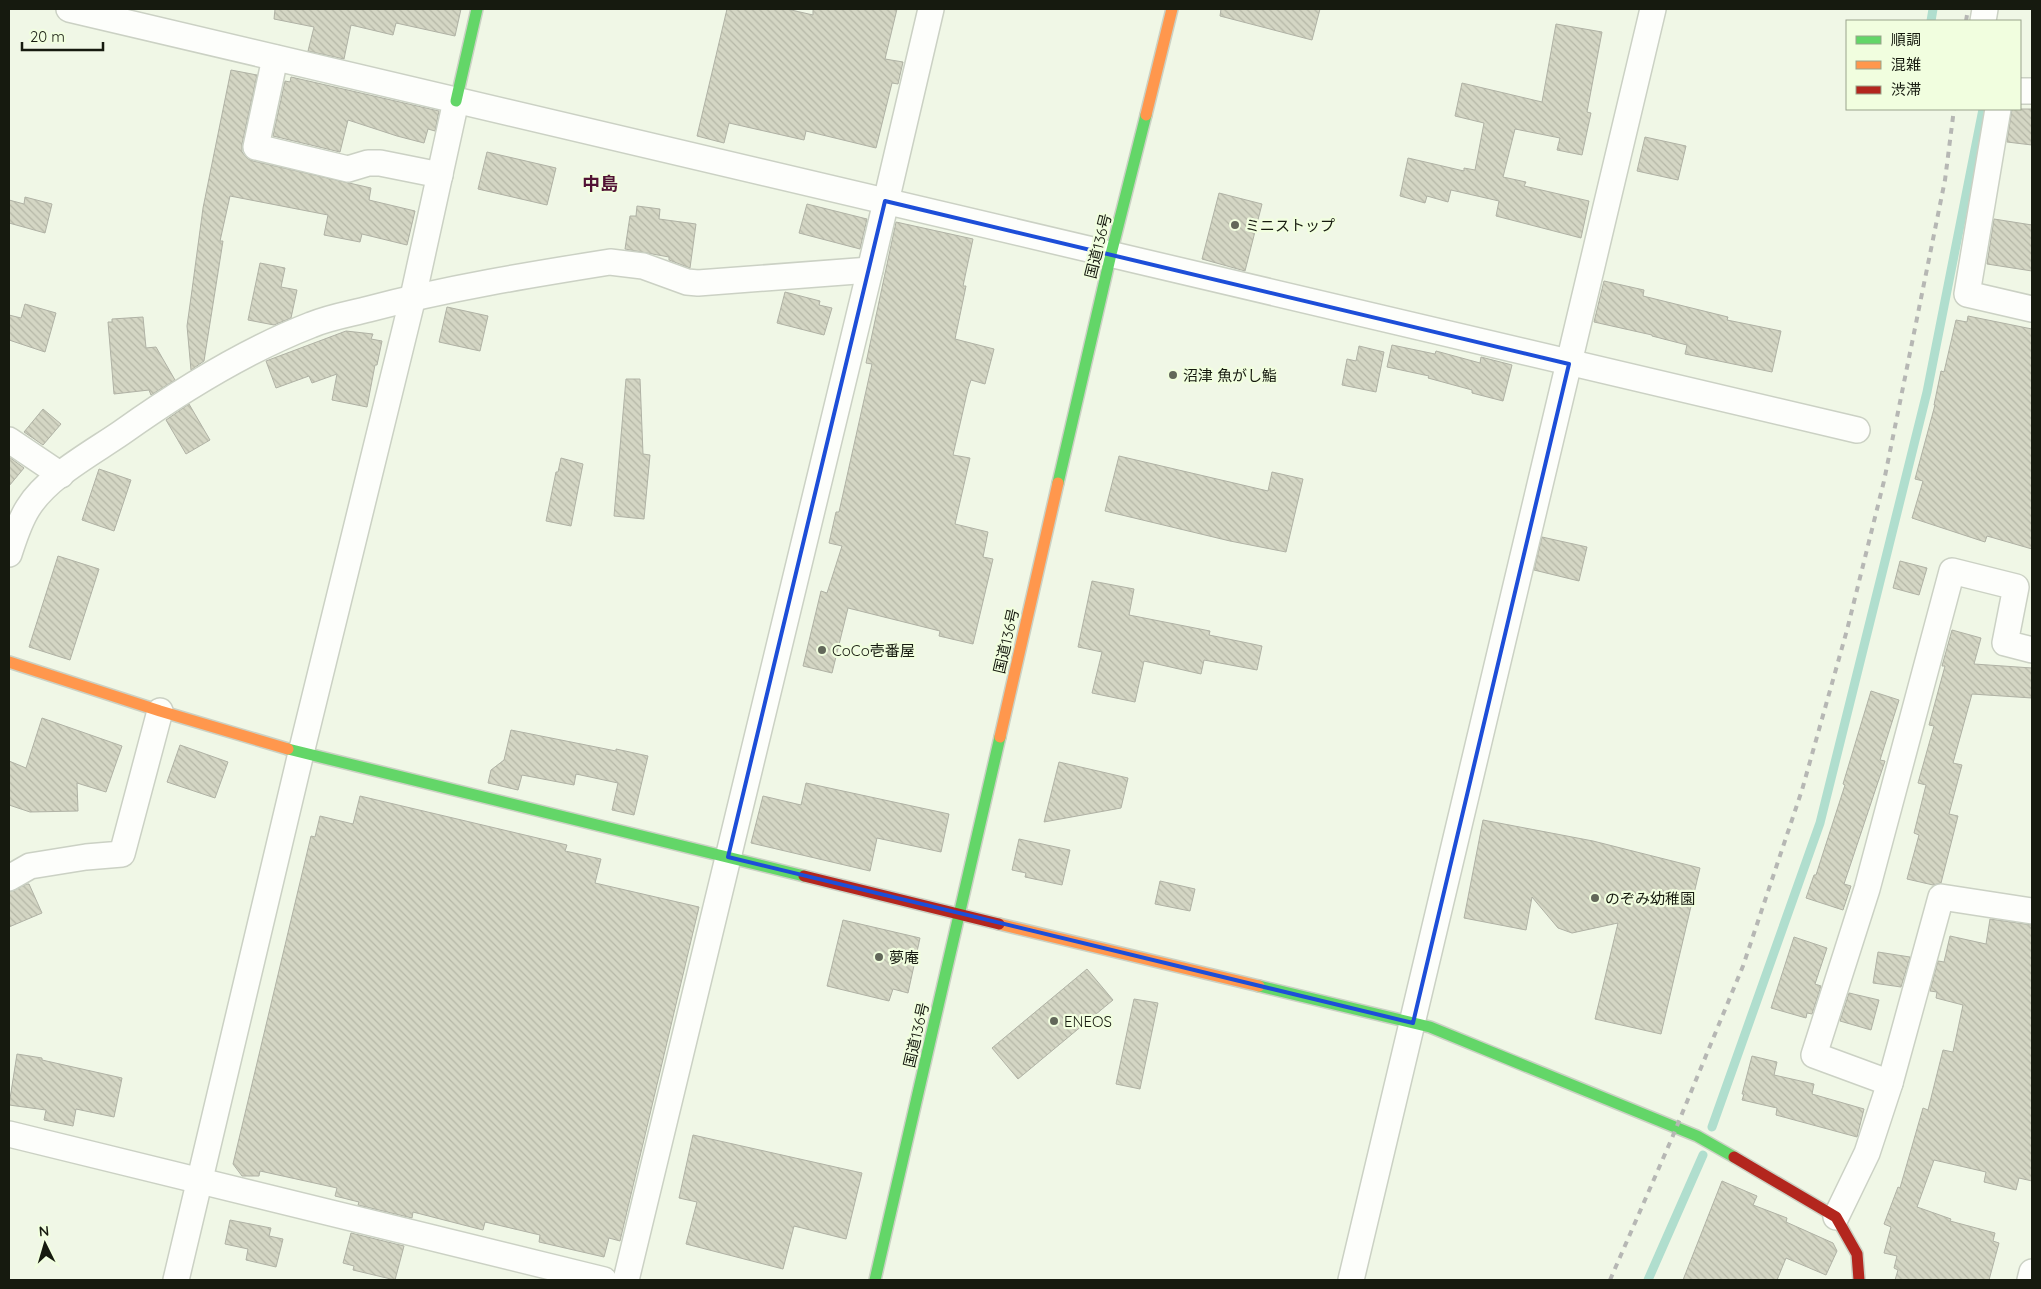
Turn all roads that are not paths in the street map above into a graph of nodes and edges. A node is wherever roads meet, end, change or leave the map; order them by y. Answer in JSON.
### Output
{"nodes":[{"id":1,"x":69,"y":9,"type":"edge"},
{"id":2,"x":477,"y":9,"type":"edge"},
{"id":3,"x":931,"y":9,"type":"edge"},
{"id":4,"x":1172,"y":9,"type":"edge"},
{"id":5,"x":1652,"y":9,"type":"edge"},
{"id":6,"x":275,"y":58,"type":"junction"},
{"id":7,"x":456,"y":101,"type":"junction"},
{"id":8,"x":1998,"y":110,"type":"edge"},
{"id":9,"x":440,"y":175,"type":"junction"},
{"id":10,"x":885,"y":201,"type":"junction"},
{"id":11,"x":1111,"y":254,"type":"junction"},
{"id":12,"x":870,"y":270,"type":"junction"},
{"id":13,"x":413,"y":297,"type":"junction"},
{"id":14,"x":2032,"y":310,"type":"edge"},
{"id":15,"x":1569,"y":364,"type":"junction"},
{"id":16,"x":1857,"y":430,"type":"dead end"},
{"id":17,"x":9,"y":440,"type":"edge"},
{"id":18,"x":61,"y":475,"type":"junction"},
{"id":19,"x":9,"y":554,"type":"edge"},
{"id":20,"x":2032,"y":650,"type":"edge"},
{"id":21,"x":9,"y":662,"type":"edge"},
{"id":22,"x":160,"y":711,"type":"junction"},
{"id":23,"x":302,"y":753,"type":"junction"},
{"id":24,"x":728,"y":857,"type":"junction"},
{"id":25,"x":9,"y":878,"type":"edge"},
{"id":26,"x":2032,"y":912,"type":"edge"},
{"id":27,"x":959,"y":914,"type":"junction"},
{"id":28,"x":1413,"y":1023,"type":"junction"},
{"id":29,"x":1890,"y":1083,"type":"junction"},
{"id":30,"x":9,"y":1134,"type":"edge"},
{"id":31,"x":200,"y":1181,"type":"junction"},
{"id":32,"x":1836,"y":1217,"type":"junction"},
{"id":33,"x":2032,"y":1272,"type":"edge"},
{"id":34,"x":176,"y":1280,"type":"edge"},
{"id":35,"x":604,"y":1280,"type":"edge"},
{"id":36,"x":626,"y":1280,"type":"edge"},
{"id":37,"x":875,"y":1280,"type":"edge"},
{"id":38,"x":1351,"y":1280,"type":"edge"},
{"id":39,"x":1859,"y":1280,"type":"edge"},
{"id":40,"x":2030,"y":1280,"type":"edge"}],
"edges":[{"from":1,"to":6,"type":"street"},
{"from":2,"to":7,"type":"main road"},
{"from":3,"to":10,"type":"street"},
{"from":4,"to":11,"type":"main road","name":"国道136号"},
{"from":5,"to":15,"type":"street"},
{"from":6,"to":7,"type":"street"},
{"from":6,"to":9,"type":"street"},
{"from":7,"to":9,"type":"street"},
{"from":7,"to":10,"type":"street"},
{"from":8,"to":14,"type":"street"},
{"from":9,"to":13,"type":"street"},
{"from":10,"to":11,"type":"street"},
{"from":10,"to":12,"type":"street"},
{"from":11,"to":15,"type":"street"},
{"from":11,"to":27,"type":"main road","name":"国道136号"},
{"from":12,"to":13,"type":"street"},
{"from":12,"to":24,"type":"street"},
{"from":13,"to":18,"type":"street"},
{"from":13,"to":23,"type":"street"},
{"from":15,"to":16,"type":"street"},
{"from":15,"to":28,"type":"street"},
{"from":17,"to":18,"type":"street"},
{"from":18,"to":19,"type":"street"},
{"from":20,"to":29,"type":"street"},
{"from":21,"to":22,"type":"main road"},
{"from":22,"to":23,"type":"main road"},
{"from":22,"to":25,"type":"street"},
{"from":23,"to":24,"type":"main road"},
{"from":23,"to":31,"type":"street"},
{"from":24,"to":27,"type":"main road"},
{"from":24,"to":36,"type":"street"},
{"from":26,"to":29,"type":"street"},
{"from":27,"to":28,"type":"main road"},
{"from":27,"to":37,"type":"main road","name":"国道136号"},
{"from":28,"to":32,"type":"main road"},
{"from":28,"to":38,"type":"street"},
{"from":29,"to":32,"type":"street"},
{"from":30,"to":31,"type":"street"},
{"from":31,"to":34,"type":"street"},
{"from":31,"to":35,"type":"street"},
{"from":32,"to":39,"type":"main road"},
{"from":33,"to":40,"type":"street"}]}
